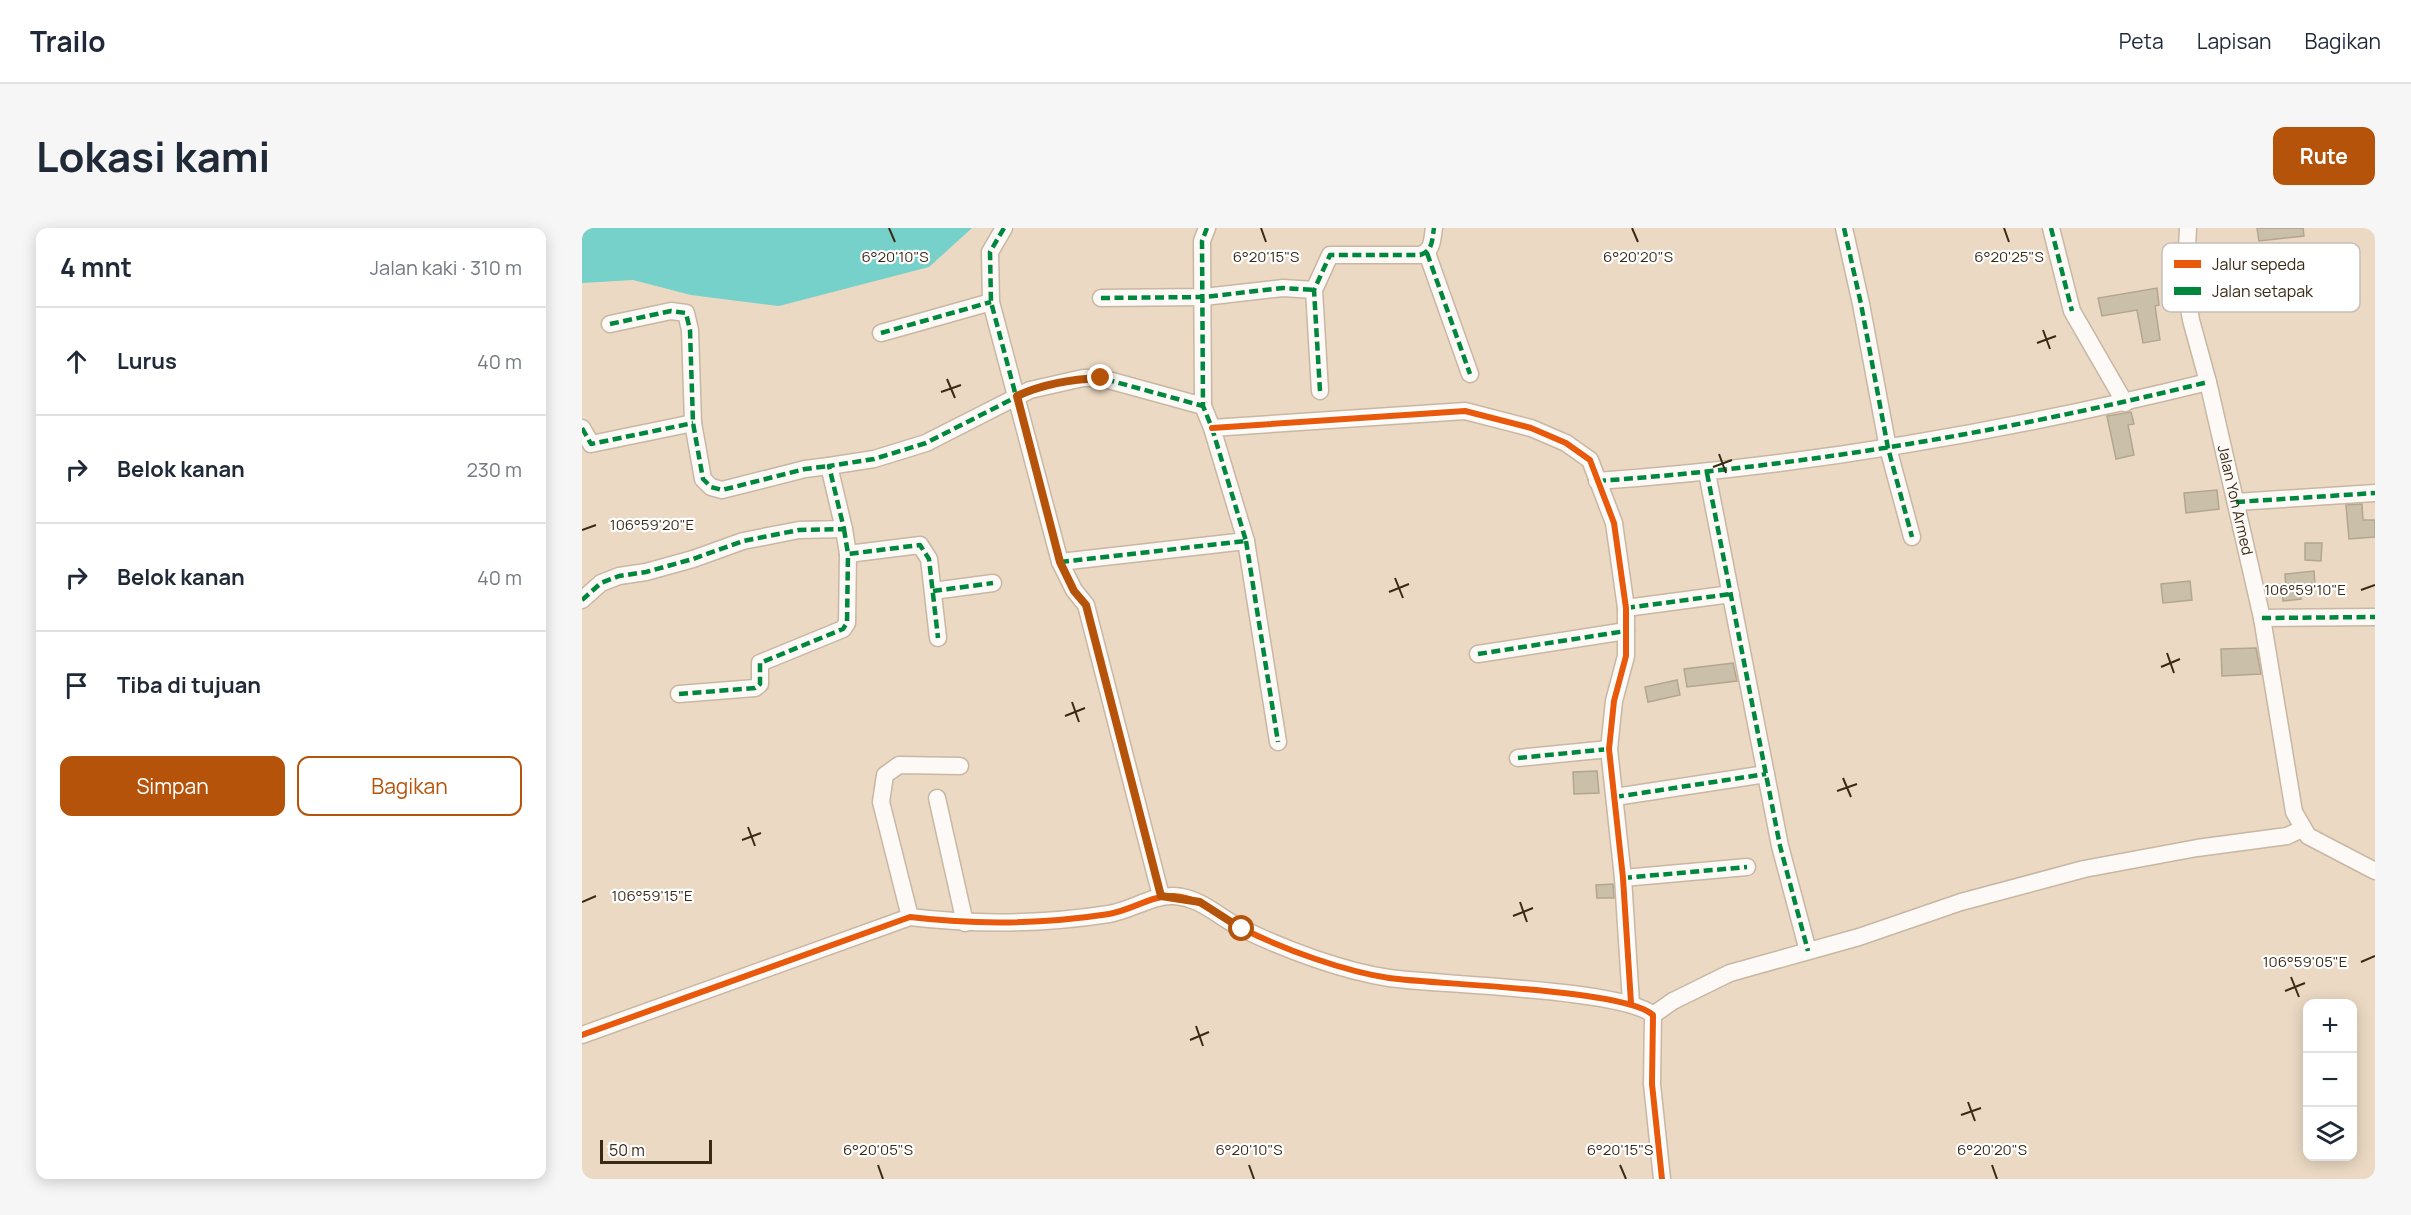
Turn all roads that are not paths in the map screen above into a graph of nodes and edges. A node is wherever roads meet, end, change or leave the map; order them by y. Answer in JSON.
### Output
{"nodes":[{"id":1,"x":1004,"y":228,"type":"edge"},
{"id":2,"x":1207,"y":228,"type":"edge"},
{"id":3,"x":1434,"y":228,"type":"edge"},
{"id":4,"x":1844,"y":228,"type":"edge"},
{"id":5,"x":2051,"y":228,"type":"edge"},
{"id":6,"x":2188,"y":228,"type":"edge"},
{"id":7,"x":2187,"y":243,"type":"edge"},
{"id":8,"x":1427,"y":253,"type":"junction"},
{"id":9,"x":1314,"y":290,"type":"junction"},
{"id":10,"x":1204,"y":297,"type":"junction"},
{"id":11,"x":1101,"y":298,"type":"dead end"},
{"id":12,"x":991,"y":302,"type":"junction"},
{"id":13,"x":2190,"y":312,"type":"edge"},
{"id":14,"x":610,"y":324,"type":"dead end"},
{"id":15,"x":881,"y":333,"type":"dead end"},
{"id":16,"x":1470,"y":374,"type":"dead end"},
{"id":17,"x":2208,"y":382,"type":"junction"},
{"id":18,"x":1320,"y":391,"type":"dead end"},
{"id":19,"x":1017,"y":396,"type":"junction"},
{"id":20,"x":2125,"y":402,"type":"junction"},
{"id":21,"x":1203,"y":406,"type":"junction"},
{"id":22,"x":693,"y":423,"type":"junction"},
{"id":23,"x":582,"y":428,"type":"edge"},
{"id":24,"x":1212,"y":428,"type":"junction"},
{"id":25,"x":1888,"y":448,"type":"junction"},
{"id":26,"x":829,"y":466,"type":"junction"},
{"id":27,"x":1707,"y":473,"type":"junction"},
{"id":28,"x":1598,"y":481,"type":"junction"},
{"id":29,"x":2375,"y":493,"type":"edge"},
{"id":30,"x":2236,"y":502,"type":"junction"},
{"id":31,"x":844,"y":529,"type":"junction"},
{"id":32,"x":1912,"y":537,"type":"dead end"},
{"id":33,"x":1246,"y":540,"type":"junction"},
{"id":34,"x":848,"y":554,"type":"junction"},
{"id":35,"x":1060,"y":562,"type":"junction"},
{"id":36,"x":993,"y":583,"type":"dead end"},
{"id":37,"x":933,"y":591,"type":"junction"},
{"id":38,"x":1731,"y":594,"type":"junction"},
{"id":39,"x":582,"y":600,"type":"edge"},
{"id":40,"x":1626,"y":608,"type":"junction"},
{"id":41,"x":2375,"y":617,"type":"edge"},
{"id":42,"x":2262,"y":618,"type":"junction"},
{"id":43,"x":1626,"y":631,"type":"junction"},
{"id":44,"x":938,"y":638,"type":"dead end"},
{"id":45,"x":1478,"y":654,"type":"dead end"},
{"id":46,"x":678,"y":694,"type":"dead end"},
{"id":47,"x":1278,"y":742,"type":"dead end"},
{"id":48,"x":1608,"y":749,"type":"junction"},
{"id":49,"x":1518,"y":758,"type":"dead end"},
{"id":50,"x":960,"y":766,"type":"dead end"},
{"id":51,"x":1766,"y":774,"type":"junction"},
{"id":52,"x":1615,"y":797,"type":"junction"},
{"id":53,"x":937,"y":798,"type":"dead end"},
{"id":54,"x":2302,"y":829,"type":"junction"},
{"id":55,"x":1747,"y":867,"type":"dead end"},
{"id":56,"x":2375,"y":872,"type":"edge"},
{"id":57,"x":1623,"y":878,"type":"junction"},
{"id":58,"x":1161,"y":896,"type":"junction"},
{"id":59,"x":910,"y":917,"type":"junction"},
{"id":60,"x":964,"y":923,"type":"junction"},
{"id":61,"x":1808,"y":951,"type":"junction"},
{"id":62,"x":1630,"y":1003,"type":"junction"},
{"id":63,"x":1653,"y":1015,"type":"junction"},
{"id":64,"x":582,"y":1035,"type":"edge"},
{"id":65,"x":1662,"y":1179,"type":"edge"}],
"edges":[{"from":1,"to":12,"type":"street"},
{"from":2,"to":10,"type":"street"},
{"from":3,"to":8,"type":"street"},
{"from":4,"to":25,"type":"street"},
{"from":5,"to":20,"type":"street"},
{"from":6,"to":7,"type":"street","name":"Jalan Yon Armed"},
{"from":8,"to":9,"type":"street"},
{"from":8,"to":16,"type":"street"},
{"from":9,"to":10,"type":"street"},
{"from":9,"to":18,"type":"street"},
{"from":10,"to":11,"type":"street"},
{"from":10,"to":21,"type":"street"},
{"from":12,"to":15,"type":"street"},
{"from":12,"to":19,"type":"street"},
{"from":13,"to":17,"type":"street","name":"Jalan Yon Armed"},
{"from":14,"to":22,"type":"street"},
{"from":17,"to":20,"type":"street"},
{"from":17,"to":30,"type":"street","name":"Jalan Yon Armed"},
{"from":19,"to":21,"type":"street"},
{"from":19,"to":26,"type":"street"},
{"from":19,"to":35,"type":"street"},
{"from":20,"to":25,"type":"street"},
{"from":21,"to":24,"type":"street"},
{"from":22,"to":23,"type":"street"},
{"from":22,"to":26,"type":"street"},
{"from":24,"to":28,"type":"street"},
{"from":24,"to":33,"type":"street"},
{"from":25,"to":27,"type":"street"},
{"from":25,"to":32,"type":"street"},
{"from":26,"to":31,"type":"street"},
{"from":27,"to":28,"type":"street"},
{"from":27,"to":38,"type":"street"},
{"from":28,"to":40,"type":"street"},
{"from":29,"to":30,"type":"street"},
{"from":30,"to":42,"type":"street","name":"Jalan Yon Armed"},
{"from":31,"to":34,"type":"street"},
{"from":31,"to":39,"type":"street"},
{"from":33,"to":35,"type":"street"},
{"from":33,"to":47,"type":"street"},
{"from":34,"to":37,"type":"street"},
{"from":34,"to":46,"type":"street"},
{"from":35,"to":58,"type":"street"},
{"from":36,"to":37,"type":"street"},
{"from":37,"to":44,"type":"street"},
{"from":38,"to":40,"type":"street"},
{"from":38,"to":51,"type":"street"},
{"from":40,"to":43,"type":"street"},
{"from":41,"to":42,"type":"street"},
{"from":42,"to":54,"type":"street","name":"Jalan Yon Armed"},
{"from":43,"to":45,"type":"street"},
{"from":43,"to":48,"type":"street"},
{"from":48,"to":49,"type":"street"},
{"from":48,"to":52,"type":"street"},
{"from":50,"to":59,"type":"street"},
{"from":51,"to":52,"type":"street"},
{"from":51,"to":61,"type":"street"},
{"from":52,"to":57,"type":"street"},
{"from":53,"to":60,"type":"street"},
{"from":54,"to":56,"type":"street"},
{"from":54,"to":61,"type":"street"},
{"from":55,"to":57,"type":"street"},
{"from":57,"to":62,"type":"street"},
{"from":58,"to":60,"type":"street"},
{"from":58,"to":62,"type":"street"},
{"from":59,"to":60,"type":"street"},
{"from":59,"to":64,"type":"street"},
{"from":61,"to":63,"type":"street"},
{"from":62,"to":63,"type":"street"},
{"from":63,"to":65,"type":"street"}]}
